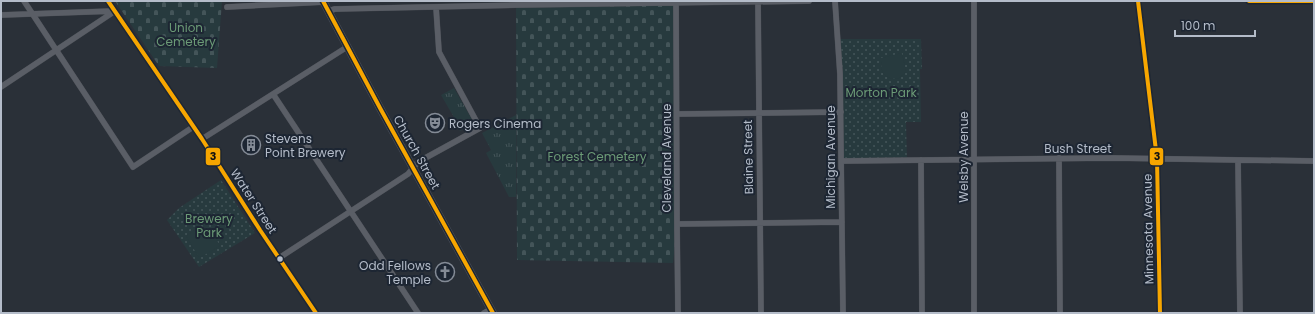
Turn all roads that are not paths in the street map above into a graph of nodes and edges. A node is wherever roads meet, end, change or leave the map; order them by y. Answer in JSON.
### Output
{"nodes":[{"id":1,"x":108,"y":1,"type":"edge"},
{"id":2,"x":809,"y":1,"type":"edge"},
{"id":3,"x":835,"y":1,"type":"edge"},
{"id":4,"x":974,"y":1,"type":"edge"},
{"id":5,"x":1138,"y":1,"type":"edge"},
{"id":6,"x":1249,"y":1,"type":"edge"},
{"id":7,"x":1314,"y":1,"type":"edge"},
{"id":8,"x":27,"y":2,"type":"edge"},
{"id":9,"x":324,"y":2,"type":"edge"},
{"id":10,"x":758,"y":2,"type":"edge"},
{"id":11,"x":676,"y":3,"type":"junction"},
{"id":12,"x":227,"y":7,"type":"dead end"},
{"id":13,"x":436,"y":7,"type":"junction"},
{"id":14,"x":328,"y":11,"type":"junction"},
{"id":15,"x":115,"y":12,"type":"junction"},
{"id":16,"x":33,"y":14,"type":"junction"},
{"id":17,"x":1,"y":15,"type":"edge"},
{"id":18,"x":347,"y":47,"type":"junction"},
{"id":19,"x":57,"y":50,"type":"junction"},
{"id":20,"x":1,"y":87,"type":"edge"},
{"id":21,"x":273,"y":94,"type":"junction"},
{"id":22,"x":841,"y":112,"type":"junction"},
{"id":23,"x":759,"y":113,"type":"junction"},
{"id":24,"x":677,"y":114,"type":"junction"},
{"id":25,"x":193,"y":127,"type":"junction"},
{"id":26,"x":202,"y":139,"type":"junction"},
{"id":27,"x":1059,"y":158,"type":"junction"},
{"id":28,"x":1157,"y":159,"type":"junction"},
{"id":29,"x":921,"y":160,"type":"junction"},
{"id":30,"x":973,"y":160,"type":"junction"},
{"id":31,"x":1238,"y":160,"type":"junction"},
{"id":32,"x":842,"y":161,"type":"junction"},
{"id":33,"x":1314,"y":161,"type":"edge"},
{"id":34,"x":414,"y":168,"type":"junction"},
{"id":35,"x":351,"y":212,"type":"junction"},
{"id":36,"x":842,"y":222,"type":"junction"},
{"id":37,"x":760,"y":223,"type":"junction"},
{"id":38,"x":677,"y":224,"type":"junction"},
{"id":39,"x":279,"y":258,"type":"junction"},
{"id":40,"x":492,"y":311,"type":"edge"},
{"id":41,"x":316,"y":313,"type":"edge"},
{"id":42,"x":418,"y":313,"type":"edge"},
{"id":43,"x":484,"y":313,"type":"edge"},
{"id":44,"x":678,"y":313,"type":"edge"},
{"id":45,"x":761,"y":313,"type":"edge"},
{"id":46,"x":843,"y":313,"type":"edge"},
{"id":47,"x":922,"y":313,"type":"edge"},
{"id":48,"x":974,"y":313,"type":"edge"},
{"id":49,"x":1060,"y":313,"type":"edge"},
{"id":50,"x":1160,"y":313,"type":"edge"},
{"id":51,"x":1240,"y":313,"type":"edge"}],
"edges":[{"from":1,"to":15,"type":"street","name":"Water Street"},
{"from":2,"to":10,"type":"street"},
{"from":3,"to":22,"type":"street","name":"Michigan Avenue"},
{"from":4,"to":30,"type":"street","name":"Welsby Avenue"},
{"from":5,"to":28,"type":"street","name":"Minnesota Avenue"},
{"from":6,"to":7,"type":"street"},
{"from":8,"to":16,"type":"street"},
{"from":9,"to":12,"type":"street"},
{"from":9,"to":14,"type":"main road","name":"Church Street"},
{"from":10,"to":11,"type":"street"},
{"from":10,"to":23,"type":"street","name":"Blaine Street"},
{"from":11,"to":13,"type":"street"},
{"from":11,"to":24,"type":"street","name":"Cleveland Avenue"},
{"from":13,"to":14,"type":"street"},
{"from":13,"to":34,"type":"street"},
{"from":14,"to":18,"type":"main road","name":"Church Street"},
{"from":15,"to":16,"type":"street"},
{"from":15,"to":19,"type":"street"},
{"from":15,"to":25,"type":"street","name":"Water Street"},
{"from":16,"to":17,"type":"street"},
{"from":16,"to":19,"type":"street"},
{"from":18,"to":21,"type":"street"},
{"from":18,"to":34,"type":"main road","name":"Church Street"},
{"from":19,"to":20,"type":"street"},
{"from":19,"to":25,"type":"street"},
{"from":21,"to":26,"type":"street"},
{"from":21,"to":35,"type":"street"},
{"from":22,"to":23,"type":"street"},
{"from":22,"to":32,"type":"street","name":"Michigan Avenue"},
{"from":23,"to":24,"type":"street"},
{"from":23,"to":37,"type":"street","name":"Blaine Street"},
{"from":24,"to":38,"type":"street","name":"Cleveland Avenue"},
{"from":25,"to":26,"type":"street","name":"Water Street"},
{"from":26,"to":39,"type":"street","name":"Water Street"},
{"from":27,"to":28,"type":"street","name":"Bush Street"},
{"from":27,"to":30,"type":"street","name":"Bush Street"},
{"from":27,"to":49,"type":"street"},
{"from":28,"to":31,"type":"street","name":"Bush Street"},
{"from":28,"to":50,"type":"street","name":"Minnesota Avenue"},
{"from":29,"to":30,"type":"street","name":"Bush Street"},
{"from":29,"to":32,"type":"street","name":"Bush Street"},
{"from":29,"to":47,"type":"street"},
{"from":30,"to":48,"type":"street","name":"Welsby Avenue"},
{"from":31,"to":33,"type":"street","name":"Bush Street"},
{"from":31,"to":51,"type":"street"},
{"from":32,"to":36,"type":"street","name":"Michigan Avenue"},
{"from":34,"to":35,"type":"street"},
{"from":34,"to":40,"type":"main road","name":"Church Street"},
{"from":35,"to":39,"type":"street"},
{"from":35,"to":42,"type":"street"},
{"from":36,"to":37,"type":"street"},
{"from":36,"to":46,"type":"street","name":"Michigan Avenue"},
{"from":37,"to":38,"type":"street"},
{"from":37,"to":45,"type":"street","name":"Blaine Street"},
{"from":38,"to":44,"type":"street","name":"Cleveland Avenue"},
{"from":39,"to":41,"type":"street","name":"Water Street"},
{"from":40,"to":43,"type":"street"}]}
